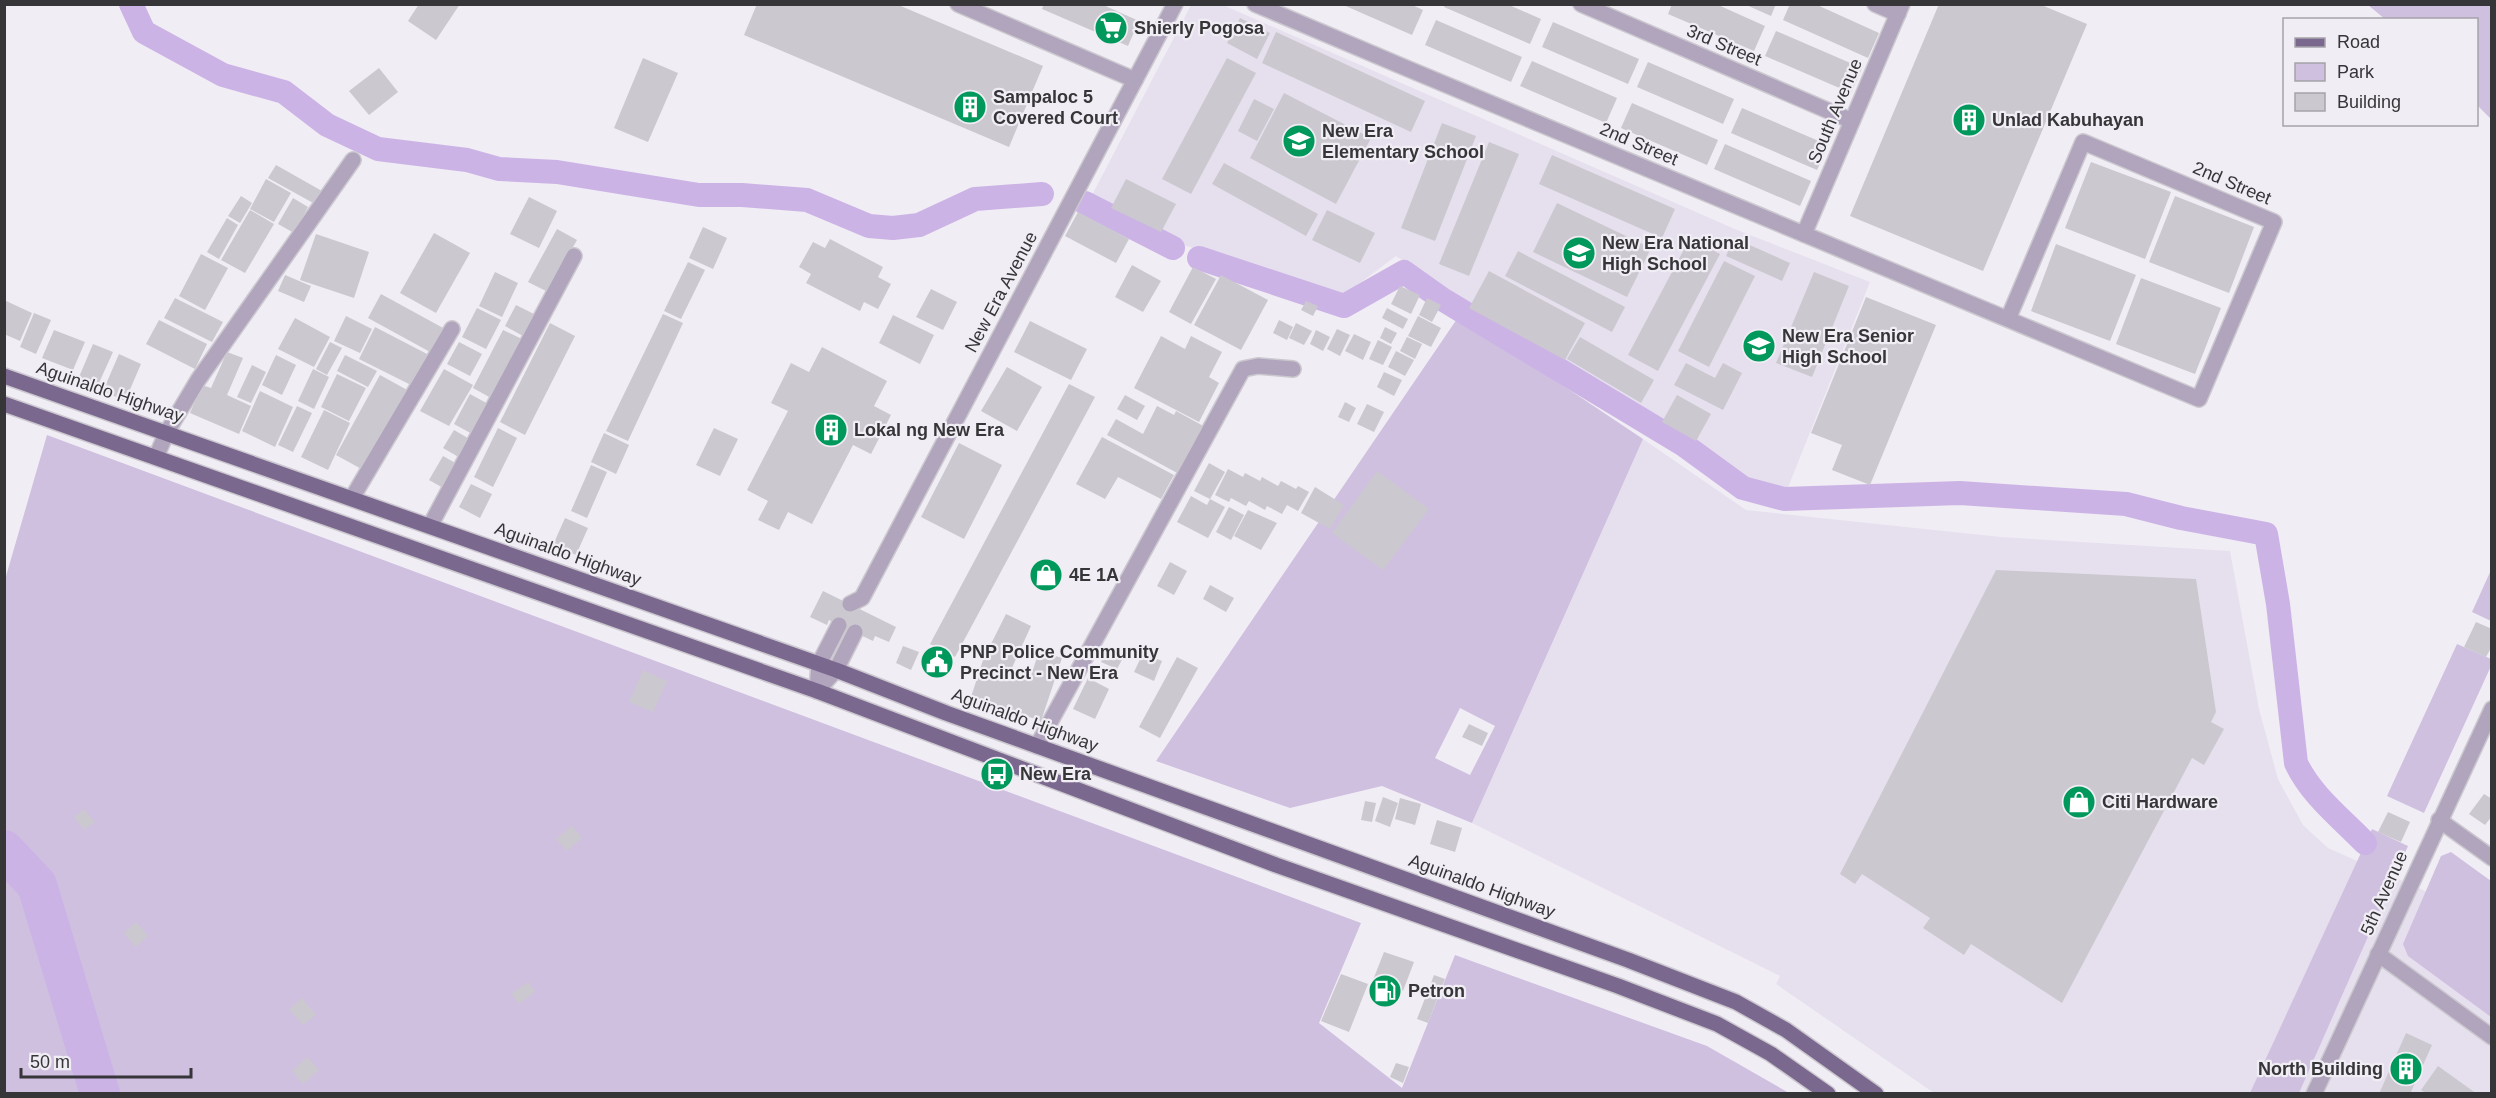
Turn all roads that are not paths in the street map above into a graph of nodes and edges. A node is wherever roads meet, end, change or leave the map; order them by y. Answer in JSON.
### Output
{"nodes":[{"id":1,"x":957,"y":4,"type":"edge"},
{"id":2,"x":1175,"y":4,"type":"edge"},
{"id":3,"x":1255,"y":4,"type":"edge"},
{"id":4,"x":1581,"y":4,"type":"edge"},
{"id":5,"x":1875,"y":4,"type":"edge"},
{"id":6,"x":1900,"y":9,"type":"edge"},
{"id":7,"x":1135,"y":80,"type":"junction"},
{"id":8,"x":1852,"y":121,"type":"junction"},
{"id":9,"x":353,"y":160,"type":"dead end"},
{"id":10,"x":1804,"y":234,"type":"junction"},
{"id":11,"x":574,"y":256,"type":"dead end"},
{"id":12,"x":2008,"y":319,"type":"junction"},
{"id":13,"x":452,"y":329,"type":"dead end"},
{"id":14,"x":1293,"y":369,"type":"dead end"},
{"id":15,"x":4,"y":376,"type":"edge"},
{"id":16,"x":4,"y":404,"type":"edge"},
{"id":17,"x":167,"y":432,"type":"junction"},
{"id":18,"x":156,"y":457,"type":"junction"},
{"id":19,"x":352,"y":498,"type":"junction"},
{"id":20,"x":430,"y":526,"type":"junction"},
{"id":21,"x":859,"y":605,"type":"tunnel mouth"},
{"id":22,"x":839,"y":625,"type":"tunnel mouth"},
{"id":23,"x":855,"y":632,"type":"tunnel mouth"},
{"id":24,"x":819,"y":664,"type":"junction"},
{"id":25,"x":836,"y":670,"type":"junction"},
{"id":26,"x":817,"y":691,"type":"junction"},
{"id":27,"x":2492,"y":709,"type":"edge"},
{"id":28,"x":1037,"y":746,"type":"junction"},
{"id":29,"x":1104,"y":770,"type":"junction"},
{"id":30,"x":1094,"y":796,"type":"junction"},
{"id":31,"x":2439,"y":820,"type":"junction"},
{"id":32,"x":2492,"y":858,"type":"edge"},
{"id":33,"x":2378,"y":954,"type":"junction"},
{"id":34,"x":2492,"y":1037,"type":"edge"},
{"id":35,"x":1828,"y":1094,"type":"edge"},
{"id":36,"x":1876,"y":1094,"type":"edge"},
{"id":37,"x":2314,"y":1094,"type":"edge"}],
"edges":[{"from":1,"to":7,"type":"street"},
{"from":2,"to":7,"type":"street","name":"New Era Avenue"},
{"from":3,"to":10,"type":"street","name":"2nd Street"},
{"from":4,"to":8,"type":"street","name":"3rd Street"},
{"from":5,"to":6,"type":"street"},
{"from":6,"to":8,"type":"street","name":"South Avenue"},
{"from":7,"to":21,"type":"street","name":"New Era Avenue"},
{"from":8,"to":10,"type":"street","name":"South Avenue"},
{"from":9,"to":17,"type":"street"},
{"from":10,"to":12,"type":"street","name":"2nd Street"},
{"from":11,"to":20,"type":"street"},
{"from":12,"to":12,"type":"street","name":"2nd Street"},
{"from":13,"to":19,"type":"street"},
{"from":14,"to":28,"type":"street"},
{"from":15,"to":17,"type":"main road","name":"Aguinaldo Highway"},
{"from":16,"to":18,"type":"main road"},
{"from":17,"to":18,"type":"street"},
{"from":17,"to":19,"type":"main road","name":"Aguinaldo Highway"},
{"from":18,"to":26,"type":"main road"},
{"from":19,"to":20,"type":"main road","name":"Aguinaldo Highway"},
{"from":20,"to":24,"type":"main road","name":"Aguinaldo Highway"},
{"from":22,"to":24,"type":"street"},
{"from":23,"to":25,"type":"street"},
{"from":24,"to":25,"type":"main road","name":"Aguinaldo Highway"},
{"from":24,"to":26,"type":"street"},
{"from":25,"to":26,"type":"street"},
{"from":25,"to":28,"type":"main road","name":"Aguinaldo Highway"},
{"from":26,"to":30,"type":"main road"},
{"from":27,"to":31,"type":"street","name":"5th Avenue"},
{"from":28,"to":29,"type":"main road","name":"Aguinaldo Highway"},
{"from":29,"to":30,"type":"main road"},
{"from":29,"to":36,"type":"main road","name":"Aguinaldo Highway"},
{"from":30,"to":35,"type":"main road"},
{"from":31,"to":32,"type":"street"},
{"from":31,"to":33,"type":"street","name":"5th Avenue"},
{"from":33,"to":34,"type":"street"},
{"from":33,"to":37,"type":"street","name":"5th Avenue"}]}
